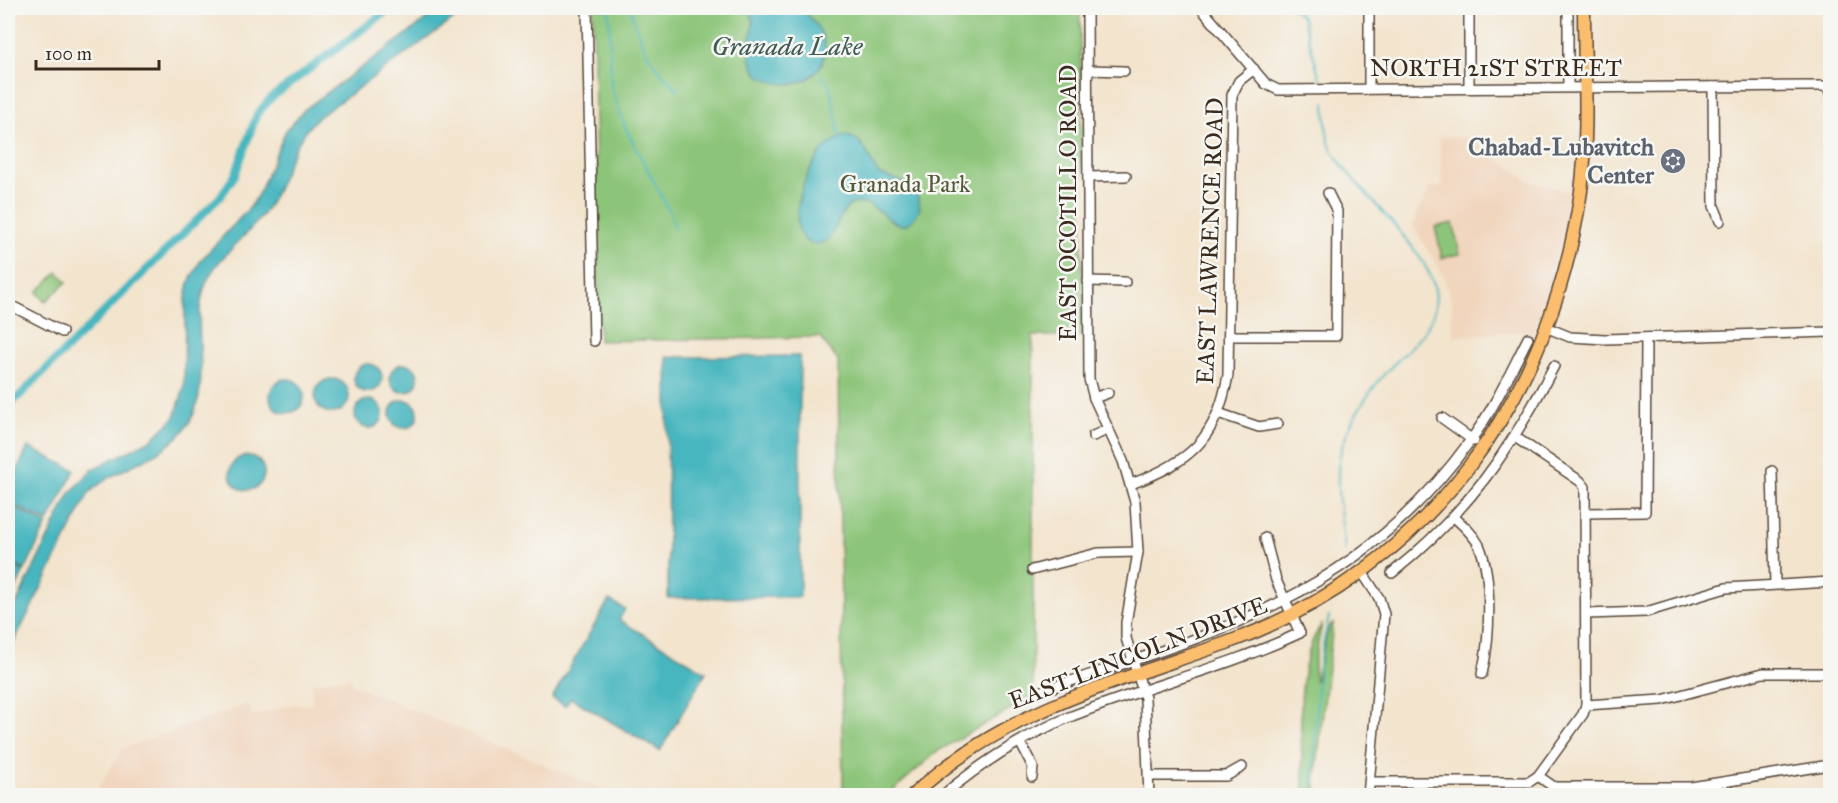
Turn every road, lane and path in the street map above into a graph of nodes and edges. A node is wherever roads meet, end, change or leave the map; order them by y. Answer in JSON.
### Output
{"nodes":[{"id":1,"x":587,"y":8,"type":"edge"},
{"id":2,"x":1087,"y":8,"type":"edge"},
{"id":3,"x":1201,"y":8,"type":"edge"},
{"id":4,"x":1369,"y":8,"type":"edge"},
{"id":5,"x":1469,"y":8,"type":"edge"},
{"id":6,"x":1568,"y":8,"type":"edge"},
{"id":7,"x":1584,"y":8,"type":"edge"},
{"id":8,"x":1254,"y":69,"type":"junction"},
{"id":9,"x":1088,"y":70,"type":"junction"},
{"id":10,"x":1124,"y":71,"type":"dead end"},
{"id":11,"x":1469,"y":87,"type":"junction"},
{"id":12,"x":1569,"y":87,"type":"junction"},
{"id":13,"x":1584,"y":87,"type":"junction"},
{"id":14,"x":1713,"y":87,"type":"junction"},
{"id":15,"x":1369,"y":88,"type":"junction"},
{"id":16,"x":1829,"y":89,"type":"edge"},
{"id":17,"x":1125,"y":176,"type":"dead end"},
{"id":18,"x":1088,"y":177,"type":"junction"},
{"id":19,"x":1328,"y":193,"type":"dead end"},
{"id":20,"x":1720,"y":221,"type":"dead end"},
{"id":21,"x":1088,"y":281,"type":"junction"},
{"id":22,"x":1125,"y":282,"type":"dead end"},
{"id":23,"x":8,"y":304,"type":"edge"},
{"id":24,"x":1548,"y":328,"type":"junction"},
{"id":25,"x":62,"y":332,"type":"dead end"},
{"id":26,"x":1830,"y":333,"type":"edge"},
{"id":27,"x":1228,"y":336,"type":"junction"},
{"id":28,"x":1528,"y":338,"type":"dead end"},
{"id":29,"x":1646,"y":338,"type":"junction"},
{"id":30,"x":594,"y":341,"type":"dead end"},
{"id":31,"x":1554,"y":366,"type":"dead end"},
{"id":32,"x":1108,"y":393,"type":"dead end"},
{"id":33,"x":1094,"y":398,"type":"junction"},
{"id":34,"x":1218,"y":413,"type":"junction"},
{"id":35,"x":1442,"y":418,"type":"dead end"},
{"id":36,"x":1278,"y":424,"type":"dead end"},
{"id":37,"x":1107,"y":430,"type":"junction"},
{"id":38,"x":1093,"y":436,"type":"dead end"},
{"id":39,"x":1515,"y":437,"type":"junction"},
{"id":40,"x":1472,"y":439,"type":"junction"},
{"id":41,"x":1484,"y":447,"type":"junction"},
{"id":42,"x":1772,"y":471,"type":"dead end"},
{"id":43,"x":1131,"y":484,"type":"junction"},
{"id":44,"x":1587,"y":513,"type":"junction"},
{"id":45,"x":1455,"y":518,"type":"junction"},
{"id":46,"x":1265,"y":538,"type":"dead end"},
{"id":47,"x":1138,"y":552,"type":"junction"},
{"id":48,"x":1032,"y":570,"type":"dead end"},
{"id":49,"x":1362,"y":572,"type":"junction"},
{"id":50,"x":1392,"y":573,"type":"dead end"},
{"id":51,"x":1830,"y":582,"type":"edge"},
{"id":52,"x":1775,"y":584,"type":"junction"},
{"id":53,"x":1285,"y":600,"type":"junction"},
{"id":54,"x":1586,"y":614,"type":"junction"},
{"id":55,"x":1293,"y":615,"type":"junction"},
{"id":56,"x":1133,"y":659,"type":"junction"},
{"id":57,"x":1138,"y":673,"type":"junction"},
{"id":58,"x":1830,"y":673,"type":"edge"},
{"id":59,"x":1482,"y":674,"type":"dead end"},
{"id":60,"x":1144,"y":691,"type":"junction"},
{"id":61,"x":1036,"y":693,"type":"dead end"},
{"id":62,"x":1586,"y":705,"type":"junction"},
{"id":63,"x":1020,"y":742,"type":"junction"},
{"id":64,"x":1830,"y":765,"type":"edge"},
{"id":65,"x":1242,"y":767,"type":"dead end"},
{"id":66,"x":1149,"y":776,"type":"junction"},
{"id":67,"x":1538,"y":776,"type":"junction"},
{"id":68,"x":1032,"y":777,"type":"dead end"},
{"id":69,"x":1370,"y":782,"type":"junction"},
{"id":70,"x":912,"y":795,"type":"edge"},
{"id":71,"x":942,"y":795,"type":"edge"},
{"id":72,"x":1149,"y":795,"type":"edge"},
{"id":73,"x":1368,"y":795,"type":"edge"}],
"edges":[{"from":1,"to":30,"type":"street"},
{"from":2,"to":9,"type":"street","name":"EAST OCOTILLO ROAD"},
{"from":3,"to":8,"type":"street","name":"NORTH 21ST STREET"},
{"from":4,"to":15,"type":"street"},
{"from":5,"to":11,"type":"street"},
{"from":6,"to":12,"type":"street"},
{"from":7,"to":13,"type":"main road","name":"EAST LINCOLN DRIVE"},
{"from":8,"to":15,"type":"street","name":"NORTH 21ST STREET"},
{"from":8,"to":27,"type":"street","name":"EAST LAWRENCE ROAD"},
{"from":9,"to":10,"type":"street"},
{"from":9,"to":18,"type":"street","name":"EAST OCOTILLO ROAD"},
{"from":11,"to":12,"type":"street","name":"NORTH 21ST STREET"},
{"from":11,"to":15,"type":"street","name":"NORTH 21ST STREET"},
{"from":12,"to":13,"type":"street","name":"NORTH 21ST STREET"},
{"from":13,"to":14,"type":"street","name":"NORTH 21ST STREET"},
{"from":13,"to":24,"type":"main road","name":"EAST LINCOLN DRIVE"},
{"from":14,"to":16,"type":"street","name":"NORTH 21ST STREET"},
{"from":14,"to":20,"type":"street"},
{"from":17,"to":18,"type":"street"},
{"from":18,"to":21,"type":"street","name":"EAST OCOTILLO ROAD"},
{"from":19,"to":27,"type":"street"},
{"from":21,"to":22,"type":"street"},
{"from":21,"to":33,"type":"street","name":"EAST OCOTILLO ROAD"},
{"from":23,"to":25,"type":"street"},
{"from":24,"to":29,"type":"street"},
{"from":24,"to":41,"type":"main road","name":"EAST LINCOLN DRIVE"},
{"from":26,"to":29,"type":"street"},
{"from":27,"to":34,"type":"street","name":"EAST LAWRENCE ROAD"},
{"from":28,"to":40,"type":"street","name":"EAST LINCOLN DRIVE"},
{"from":29,"to":44,"type":"street"},
{"from":31,"to":39,"type":"street"},
{"from":32,"to":33,"type":"street"},
{"from":33,"to":37,"type":"street","name":"EAST OCOTILLO ROAD"},
{"from":34,"to":36,"type":"street"},
{"from":34,"to":43,"type":"street","name":"EAST LAWRENCE ROAD"},
{"from":35,"to":40,"type":"street"},
{"from":37,"to":38,"type":"street"},
{"from":37,"to":43,"type":"street","name":"EAST OCOTILLO ROAD"},
{"from":39,"to":44,"type":"street"},
{"from":39,"to":45,"type":"street"},
{"from":40,"to":41,"type":"street"},
{"from":40,"to":53,"type":"street","name":"EAST LINCOLN DRIVE"},
{"from":41,"to":49,"type":"main road","name":"EAST LINCOLN DRIVE"},
{"from":42,"to":52,"type":"street"},
{"from":43,"to":47,"type":"street","name":"EAST OCOTILLO ROAD"},
{"from":44,"to":54,"type":"street"},
{"from":45,"to":50,"type":"street"},
{"from":45,"to":59,"type":"street"},
{"from":46,"to":53,"type":"street"},
{"from":47,"to":48,"type":"street"},
{"from":47,"to":56,"type":"street","name":"EAST OCOTILLO ROAD"},
{"from":49,"to":55,"type":"main road","name":"EAST LINCOLN DRIVE"},
{"from":49,"to":69,"type":"street"},
{"from":51,"to":52,"type":"street"},
{"from":52,"to":54,"type":"street"},
{"from":53,"to":55,"type":"street"},
{"from":53,"to":56,"type":"street","name":"EAST LINCOLN DRIVE"},
{"from":54,"to":62,"type":"street"},
{"from":55,"to":57,"type":"main road","name":"EAST LINCOLN DRIVE"},
{"from":55,"to":60,"type":"street","name":"EAST LINCOLN DRIVE"},
{"from":56,"to":57,"type":"street","name":"EAST OCOTILLO ROAD"},
{"from":56,"to":61,"type":"street","name":"EAST LINCOLN DRIVE"},
{"from":57,"to":60,"type":"street","name":"EAST OCOTILLO ROAD"},
{"from":57,"to":70,"type":"main road","name":"EAST LINCOLN DRIVE"},
{"from":58,"to":62,"type":"street"},
{"from":60,"to":63,"type":"street","name":"EAST LINCOLN DRIVE"},
{"from":60,"to":66,"type":"street","name":"EAST OCOTILLO ROAD"},
{"from":62,"to":67,"type":"street"},
{"from":63,"to":68,"type":"street","name":"EAST LINCOLN DRIVE"},
{"from":63,"to":71,"type":"street","name":"EAST LINCOLN DRIVE"},
{"from":64,"to":67,"type":"street"},
{"from":65,"to":66,"type":"street"},
{"from":66,"to":72,"type":"street","name":"EAST OCOTILLO ROAD"},
{"from":67,"to":69,"type":"street"},
{"from":69,"to":73,"type":"street"}]}
